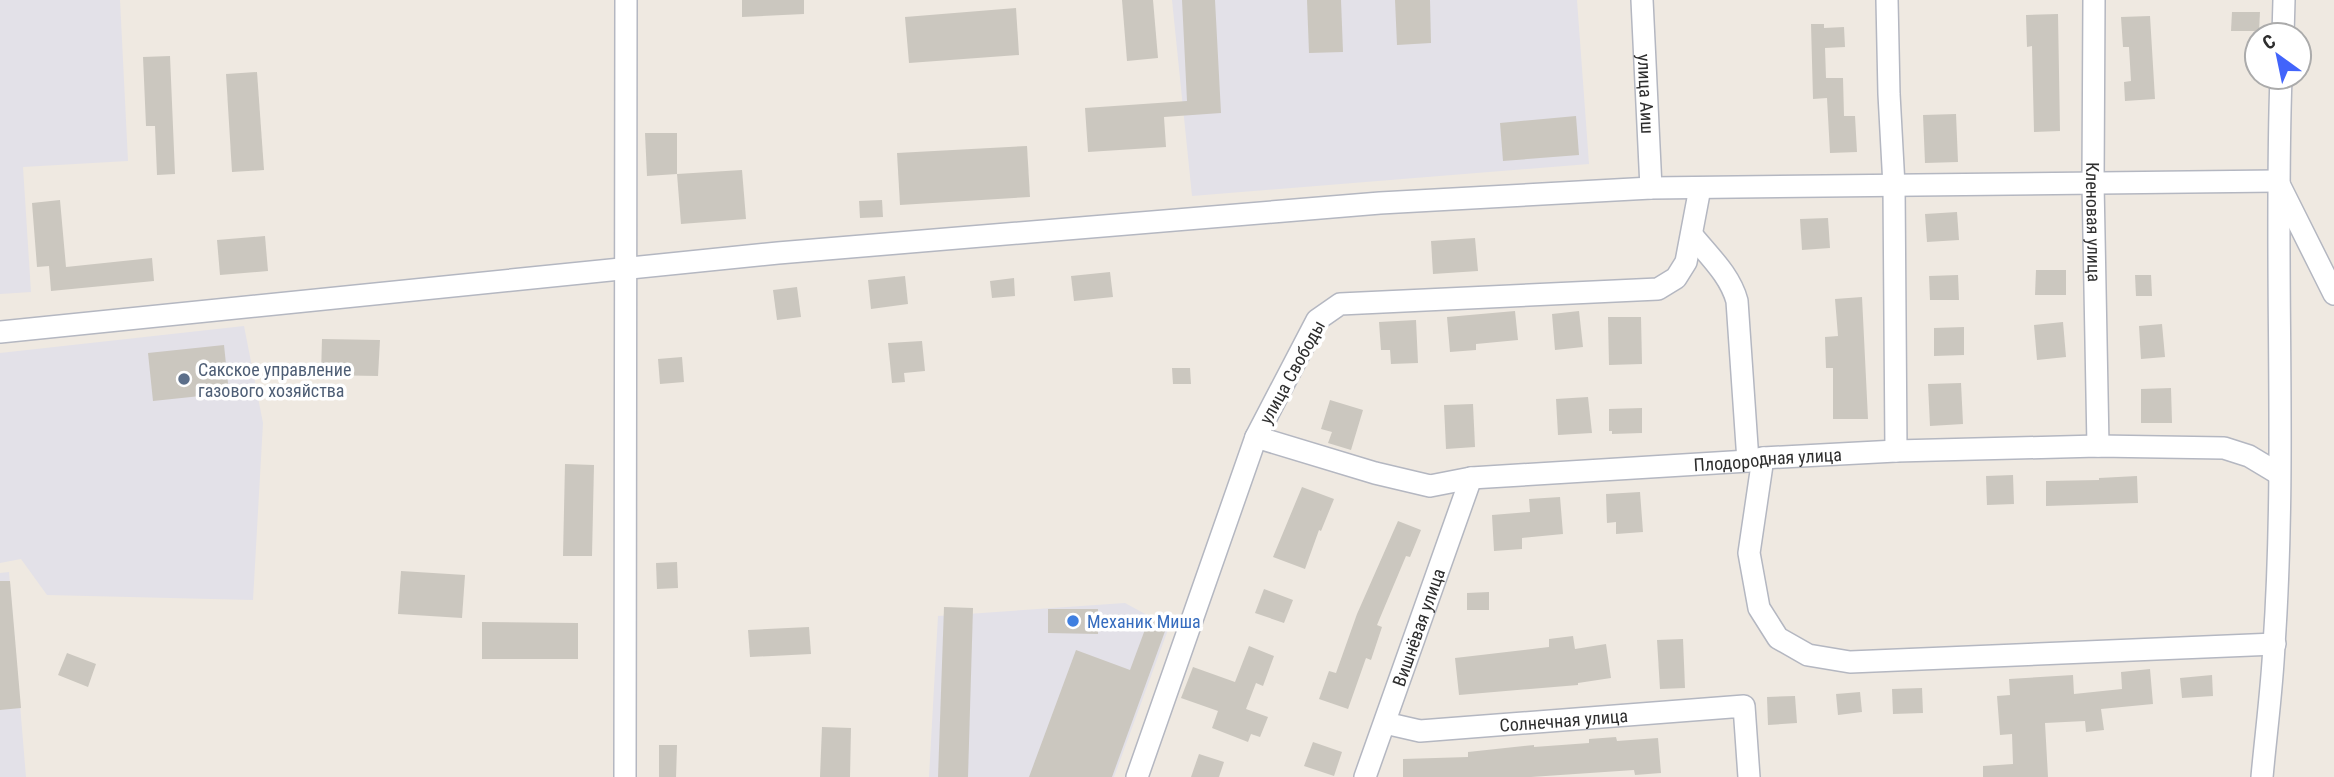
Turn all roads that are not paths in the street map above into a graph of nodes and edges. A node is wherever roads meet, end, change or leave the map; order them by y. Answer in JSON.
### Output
{"nodes":[{"id":1,"x":626,"y":0,"type":"edge"},
{"id":2,"x":1643,"y":0,"type":"edge"},
{"id":3,"x":1887,"y":0,"type":"edge"},
{"id":4,"x":2094,"y":0,"type":"edge"},
{"id":5,"x":2284,"y":0,"type":"edge"},
{"id":6,"x":2283,"y":21,"type":"edge"},
{"id":7,"x":2280,"y":91,"type":"edge"},
{"id":8,"x":2277,"y":181,"type":"junction"},
{"id":9,"x":2093,"y":183,"type":"junction"},
{"id":10,"x":1895,"y":186,"type":"junction"},
{"id":11,"x":1651,"y":188,"type":"junction"},
{"id":12,"x":1700,"y":188,"type":"junction"},
{"id":13,"x":1692,"y":235,"type":"junction"},
{"id":14,"x":625,"y":268,"type":"junction"},
{"id":15,"x":2334,"y":295,"type":"edge"},
{"id":16,"x":0,"y":332,"type":"edge"},
{"id":17,"x":1256,"y":438,"type":"junction"},
{"id":18,"x":2098,"y":446,"type":"junction"},
{"id":19,"x":1896,"y":451,"type":"junction"},
{"id":20,"x":1756,"y":460,"type":"junction"},
{"id":21,"x":2279,"y":474,"type":"junction"},
{"id":22,"x":1471,"y":478,"type":"junction"},
{"id":23,"x":2274,"y":644,"type":"junction"},
{"id":24,"x":1385,"y":723,"type":"junction"},
{"id":25,"x":625,"y":777,"type":"edge"},
{"id":26,"x":1137,"y":777,"type":"edge"},
{"id":27,"x":1365,"y":777,"type":"edge"},
{"id":28,"x":1749,"y":777,"type":"edge"},
{"id":29,"x":2262,"y":777,"type":"edge"}],
"edges":[{"from":1,"to":14,"type":"street"},
{"from":2,"to":11,"type":"street","name":"улица Аиш"},
{"from":3,"to":10,"type":"street"},
{"from":4,"to":9,"type":"street","name":"Кленовая улица"},
{"from":5,"to":6,"type":"street"},
{"from":7,"to":8,"type":"street"},
{"from":8,"to":9,"type":"street"},
{"from":8,"to":15,"type":"street"},
{"from":8,"to":21,"type":"street"},
{"from":9,"to":10,"type":"street"},
{"from":9,"to":18,"type":"street","name":"Кленовая улица"},
{"from":10,"to":12,"type":"street"},
{"from":10,"to":19,"type":"street"},
{"from":11,"to":12,"type":"street"},
{"from":11,"to":14,"type":"street"},
{"from":12,"to":13,"type":"street","name":"улица Свободы"},
{"from":13,"to":17,"type":"street","name":"улица Свободы"},
{"from":13,"to":20,"type":"street"},
{"from":14,"to":16,"type":"street"},
{"from":14,"to":25,"type":"street"},
{"from":17,"to":22,"type":"street","name":"Плодородная улица"},
{"from":17,"to":26,"type":"street","name":"улица Свободы"},
{"from":18,"to":19,"type":"street","name":"Плодородная улица"},
{"from":18,"to":21,"type":"street","name":"Плодородная улица"},
{"from":19,"to":20,"type":"street","name":"Плодородная улица"},
{"from":20,"to":22,"type":"street","name":"Плодородная улица"},
{"from":20,"to":23,"type":"street"},
{"from":21,"to":23,"type":"street"},
{"from":22,"to":24,"type":"street","name":"Вишнёвая улица"},
{"from":23,"to":29,"type":"street"},
{"from":24,"to":27,"type":"street","name":"Вишнёвая улица"},
{"from":24,"to":28,"type":"street","name":"Солнечная улица"}]}
